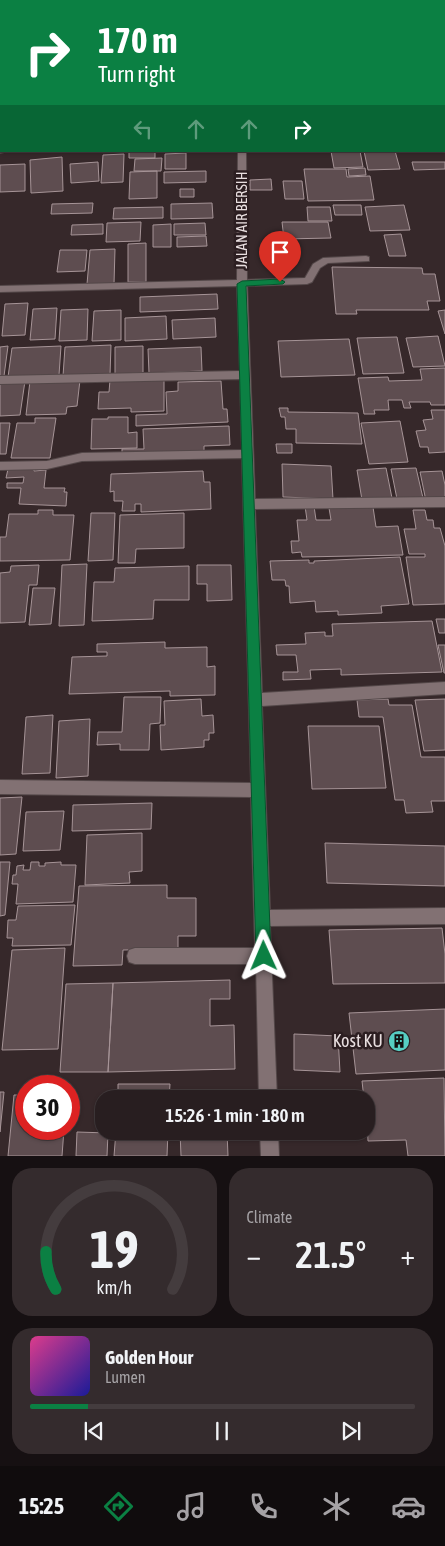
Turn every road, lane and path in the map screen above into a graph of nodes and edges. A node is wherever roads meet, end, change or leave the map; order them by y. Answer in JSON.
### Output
{"nodes":[{"id":1,"x":242,"y":152,"type":"edge"},
{"id":2,"x":366,"y":259,"type":"dead end"},
{"id":3,"x":242,"y":284,"type":"junction"},
{"id":4,"x":0,"y":289,"type":"edge"},
{"id":5,"x":245,"y":375,"type":"junction"},
{"id":6,"x":0,"y":380,"type":"edge"},
{"id":7,"x":247,"y":454,"type":"junction"},
{"id":8,"x":0,"y":466,"type":"edge"},
{"id":9,"x":445,"y":502,"type":"edge"},
{"id":10,"x":249,"y":504,"type":"junction"},
{"id":11,"x":445,"y":688,"type":"edge"},
{"id":12,"x":255,"y":700,"type":"junction"},
{"id":13,"x":0,"y":787,"type":"edge"},
{"id":14,"x":258,"y":790,"type":"junction"},
{"id":15,"x":445,"y":916,"type":"edge"},
{"id":16,"x":263,"y":918,"type":"junction"},
{"id":17,"x":135,"y":956,"type":"dead end"},
{"id":18,"x":264,"y":956,"type":"junction"},
{"id":19,"x":268,"y":1090,"type":"edge"},
{"id":20,"x":269,"y":1140,"type":"edge"},
{"id":21,"x":270,"y":1156,"type":"edge"}],
"edges":[{"from":1,"to":3,"type":"street","name":"JALAN AIR BERSIH"},
{"from":2,"to":3,"type":"street"},
{"from":3,"to":4,"type":"street"},
{"from":3,"to":5,"type":"street","name":"JALAN AIR BERSIH"},
{"from":5,"to":6,"type":"street"},
{"from":5,"to":7,"type":"street","name":"JALAN AIR BERSIH"},
{"from":7,"to":8,"type":"street"},
{"from":7,"to":10,"type":"street","name":"JALAN AIR BERSIH"},
{"from":9,"to":10,"type":"street"},
{"from":10,"to":12,"type":"street","name":"JALAN AIR BERSIH"},
{"from":11,"to":12,"type":"street"},
{"from":12,"to":14,"type":"street","name":"JALAN AIR BERSIH"},
{"from":13,"to":14,"type":"street"},
{"from":14,"to":16,"type":"street","name":"JALAN AIR BERSIH"},
{"from":15,"to":16,"type":"street"},
{"from":16,"to":18,"type":"street","name":"JALAN AIR BERSIH"},
{"from":17,"to":18,"type":"street"},
{"from":18,"to":19,"type":"street","name":"JALAN AIR BERSIH"},
{"from":20,"to":21,"type":"street"}]}
